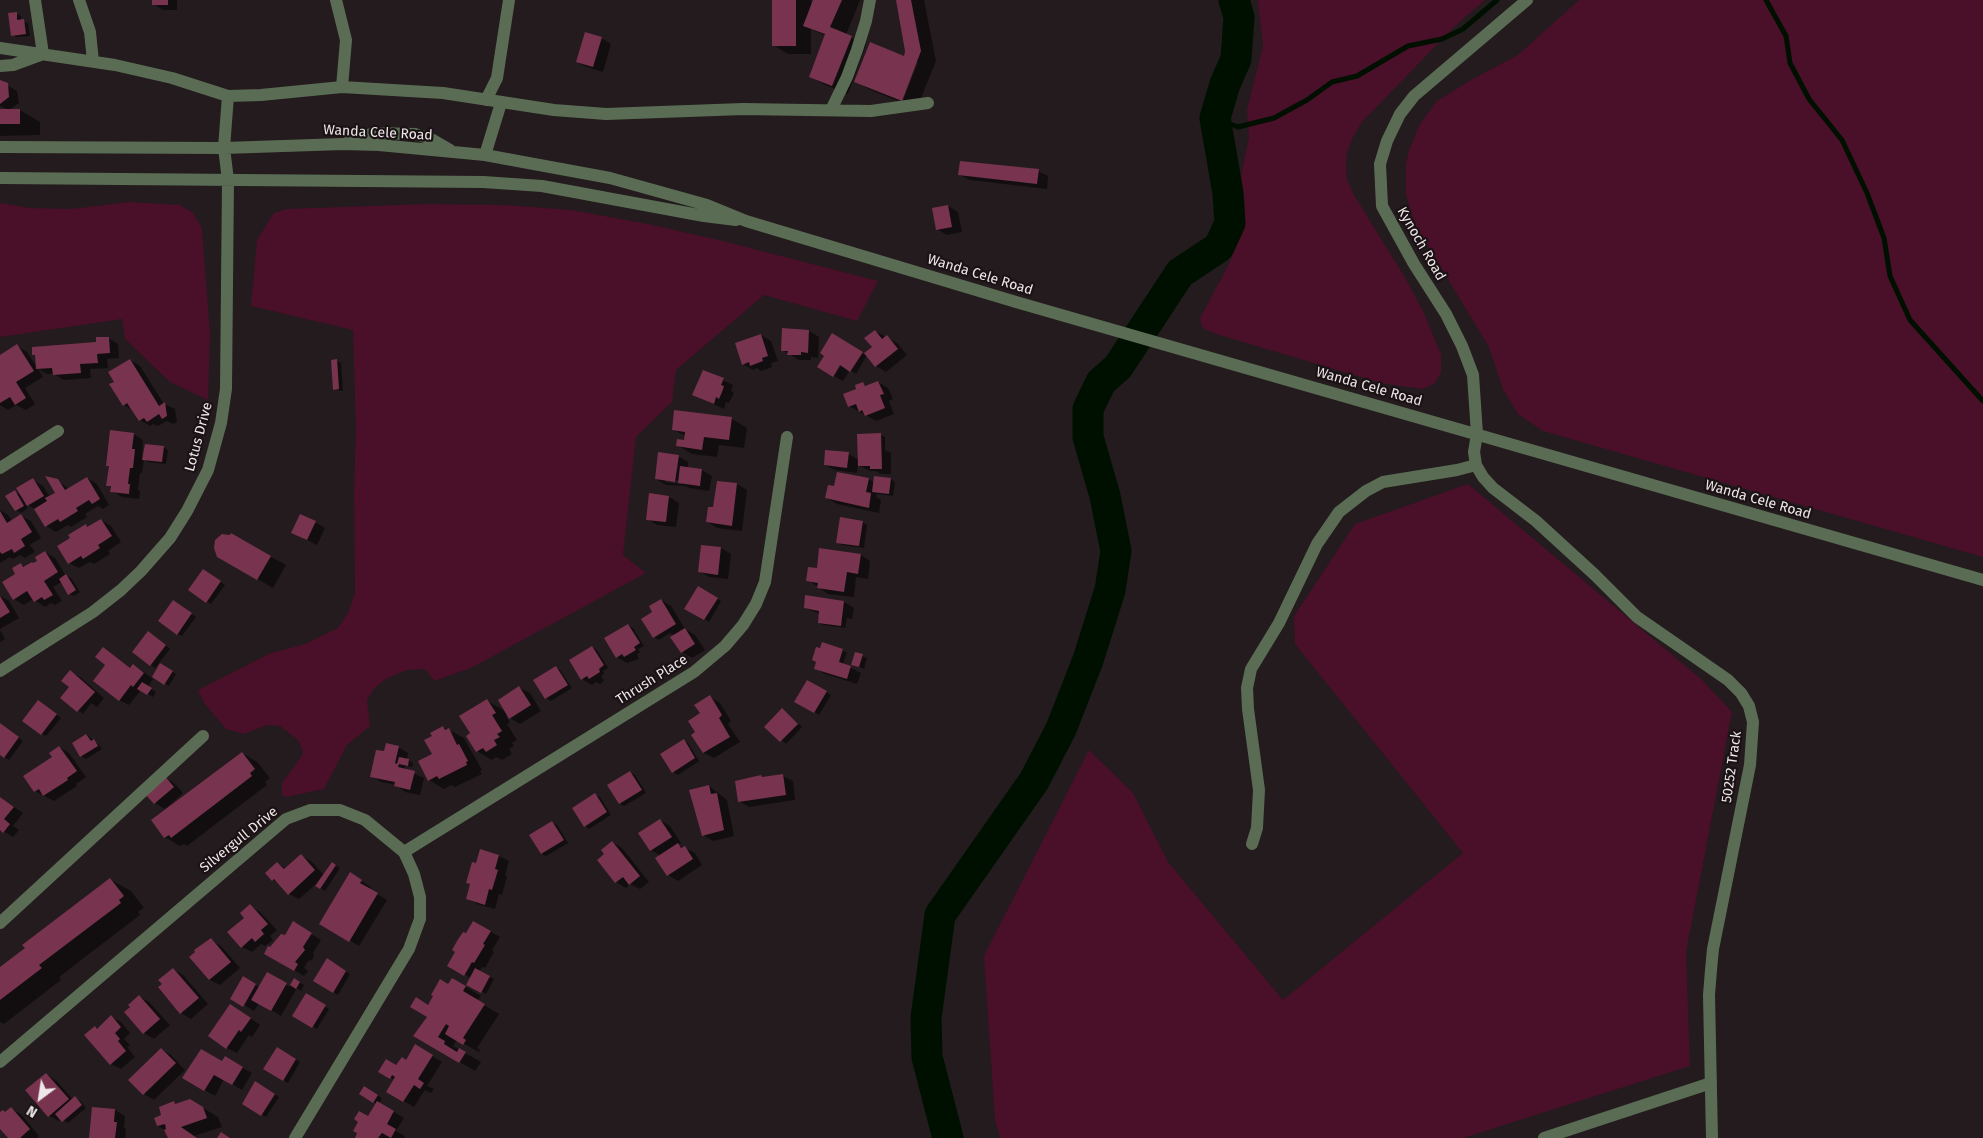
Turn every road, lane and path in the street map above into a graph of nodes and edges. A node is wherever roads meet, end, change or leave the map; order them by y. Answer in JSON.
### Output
{"nodes":[{"id":1,"x":36,"y":0,"type":"edge"},
{"id":2,"x":78,"y":0,"type":"edge"},
{"id":3,"x":336,"y":0,"type":"edge"},
{"id":4,"x":509,"y":0,"type":"edge"},
{"id":5,"x":870,"y":0,"type":"edge"},
{"id":6,"x":1527,"y":0,"type":"edge"},
{"id":7,"x":0,"y":48,"type":"edge"},
{"id":8,"x":43,"y":54,"type":"junction"},
{"id":9,"x":93,"y":61,"type":"junction"},
{"id":10,"x":0,"y":66,"type":"edge"},
{"id":11,"x":342,"y":87,"type":"junction"},
{"id":12,"x":228,"y":96,"type":"junction"},
{"id":13,"x":486,"y":100,"type":"junction"},
{"id":14,"x":501,"y":103,"type":"junction"},
{"id":15,"x":928,"y":103,"type":"dead end"},
{"id":16,"x":831,"y":110,"type":"junction"},
{"id":17,"x":0,"y":147,"type":"edge"},
{"id":18,"x":224,"y":148,"type":"junction"},
{"id":19,"x":484,"y":154,"type":"junction"},
{"id":20,"x":0,"y":178,"type":"edge"},
{"id":21,"x":228,"y":180,"type":"junction"},
{"id":22,"x":746,"y":220,"type":"junction"},
{"id":23,"x":58,"y":431,"type":"dead end"},
{"id":24,"x":1477,"y":434,"type":"junction"},
{"id":25,"x":786,"y":437,"type":"dead end"},
{"id":26,"x":1476,"y":465,"type":"junction"},
{"id":27,"x":0,"y":468,"type":"edge"},
{"id":28,"x":1983,"y":580,"type":"edge"},
{"id":29,"x":0,"y":671,"type":"edge"},
{"id":30,"x":203,"y":736,"type":"dead end"},
{"id":31,"x":1252,"y":844,"type":"dead end"},
{"id":32,"x":404,"y":852,"type":"junction"},
{"id":33,"x":0,"y":923,"type":"edge"},
{"id":34,"x":0,"y":1062,"type":"edge"},
{"id":35,"x":1711,"y":1083,"type":"junction"},
{"id":36,"x":295,"y":1138,"type":"edge"},
{"id":37,"x":1544,"y":1138,"type":"edge"},
{"id":38,"x":1712,"y":1138,"type":"edge"}],
"edges":[{"from":1,"to":8,"type":"street"},
{"from":2,"to":9,"type":"street"},
{"from":3,"to":11,"type":"street"},
{"from":4,"to":13,"type":"street"},
{"from":5,"to":16,"type":"street"},
{"from":6,"to":24,"type":"street","name":"Kynoch Road"},
{"from":7,"to":8,"type":"street"},
{"from":8,"to":9,"type":"street"},
{"from":8,"to":10,"type":"street"},
{"from":9,"to":12,"type":"street"},
{"from":11,"to":12,"type":"street"},
{"from":11,"to":13,"type":"street"},
{"from":12,"to":18,"type":"street","name":"Lotus Drive"},
{"from":13,"to":14,"type":"street"},
{"from":14,"to":16,"type":"street"},
{"from":14,"to":19,"type":"street"},
{"from":15,"to":16,"type":"street"},
{"from":17,"to":18,"type":"street","name":"Wanda Cele Road"},
{"from":18,"to":19,"type":"street","name":"Wanda Cele Road"},
{"from":18,"to":21,"type":"street","name":"Lotus Drive"},
{"from":19,"to":22,"type":"street","name":"Wanda Cele Road"},
{"from":20,"to":21,"type":"street","name":"Wanda Cele Road"},
{"from":21,"to":22,"type":"street","name":"Wanda Cele Road"},
{"from":21,"to":29,"type":"street","name":"Lotus Drive"},
{"from":22,"to":24,"type":"street","name":"Wanda Cele Road"},
{"from":23,"to":27,"type":"street"},
{"from":24,"to":26,"type":"street"},
{"from":24,"to":28,"type":"street","name":"Wanda Cele Road"},
{"from":25,"to":32,"type":"street","name":"Thrush Place"},
{"from":26,"to":31,"type":"street"},
{"from":26,"to":35,"type":"street","name":"50252 Track"},
{"from":30,"to":33,"type":"street"},
{"from":32,"to":34,"type":"street","name":"Silvergull Drive"},
{"from":32,"to":36,"type":"street","name":"Silvergull Drive"},
{"from":35,"to":37,"type":"street"},
{"from":35,"to":38,"type":"street","name":"50252 Track"}]}
